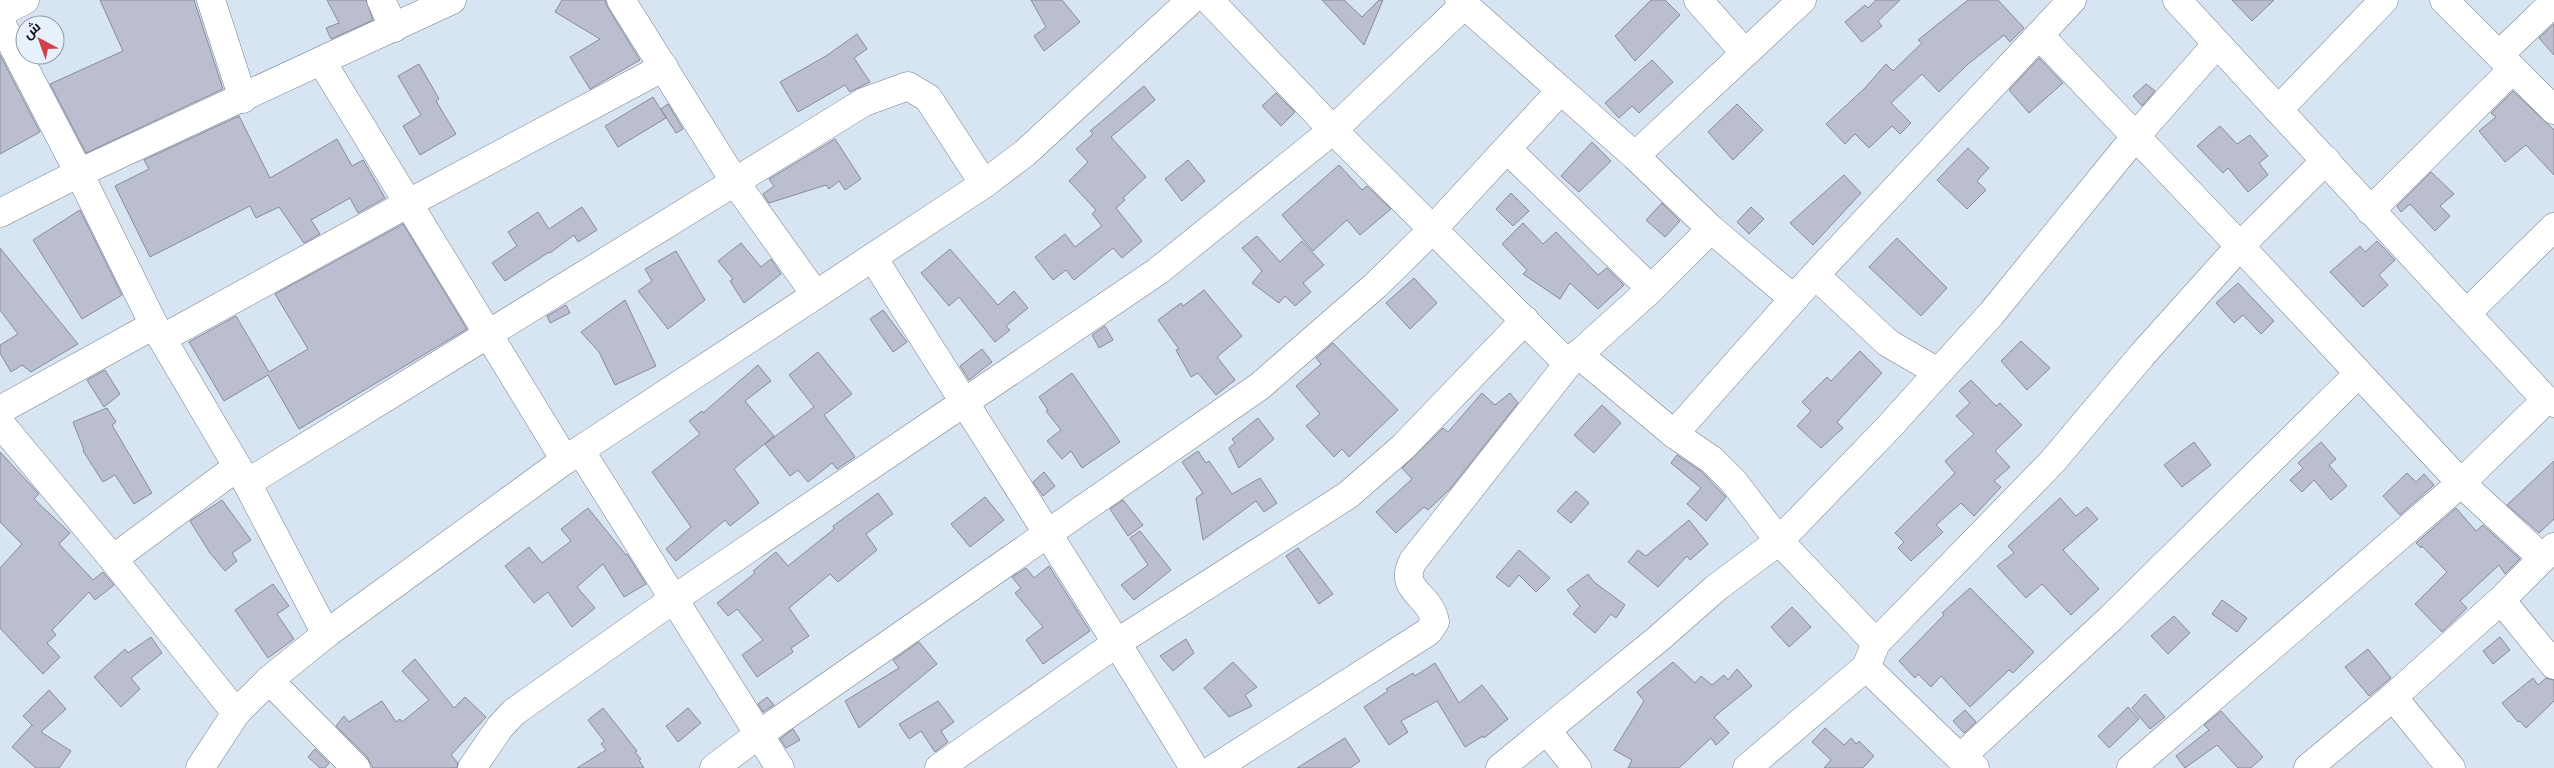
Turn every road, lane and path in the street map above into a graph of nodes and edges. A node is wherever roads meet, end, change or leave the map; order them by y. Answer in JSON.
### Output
{"nodes":[{"id":1,"x":25,"y":0,"type":"edge"},
{"id":2,"x":211,"y":0,"type":"edge"},
{"id":3,"x":381,"y":0,"type":"edge"},
{"id":4,"x":452,"y":0,"type":"edge"},
{"id":5,"x":621,"y":0,"type":"edge"},
{"id":6,"x":1191,"y":0,"type":"edge"},
{"id":7,"x":1209,"y":0,"type":"edge"},
{"id":8,"x":1698,"y":0,"type":"edge"},
{"id":9,"x":1802,"y":0,"type":"edge"},
{"id":10,"x":2072,"y":0,"type":"edge"},
{"id":11,"x":2384,"y":0,"type":"edge"},
{"id":12,"x":2444,"y":0,"type":"edge"},
{"id":13,"x":2179,"y":1,"type":"edge"},
{"id":14,"x":1461,"y":2,"type":"edge"},
{"id":15,"x":2554,"y":2,"type":"edge"},
{"id":16,"x":0,"y":14,"type":"edge"},
{"id":17,"x":0,"y":21,"type":"edge"},
{"id":18,"x":394,"y":28,"type":"junction"},
{"id":19,"x":2039,"y":35,"type":"junction"},
{"id":20,"x":2216,"y":45,"type":"junction"},
{"id":21,"x":1744,"y":52,"type":"junction"},
{"id":22,"x":322,"y":62,"type":"junction"},
{"id":23,"x":2506,"y":62,"type":"junction"},
{"id":24,"x":664,"y":68,"type":"junction"},
{"id":25,"x":1560,"y":91,"type":"junction"},
{"id":26,"x":243,"y":99,"type":"junction"},
{"id":27,"x":2278,"y":110,"type":"junction"},
{"id":28,"x":2554,"y":110,"type":"edge"},
{"id":29,"x":1333,"y":130,"type":"junction"},
{"id":30,"x":2135,"y":137,"type":"junction"},
{"id":31,"x":1508,"y":150,"type":"junction"},
{"id":32,"x":1635,"y":156,"type":"junction"},
{"id":33,"x":2326,"y":160,"type":"junction"},
{"id":34,"x":80,"y":174,"type":"junction"},
{"id":35,"x":735,"y":182,"type":"junction"},
{"id":36,"x":984,"y":184,"type":"junction"},
{"id":37,"x":407,"y":204,"type":"junction"},
{"id":38,"x":2370,"y":211,"type":"junction"},
{"id":39,"x":0,"y":213,"type":"edge"},
{"id":40,"x":2554,"y":227,"type":"edge"},
{"id":41,"x":1433,"y":229,"type":"junction"},
{"id":42,"x":1711,"y":229,"type":"junction"},
{"id":43,"x":2240,"y":246,"type":"junction"},
{"id":44,"x":874,"y":259,"type":"junction"},
{"id":45,"x":1815,"y":275,"type":"junction"},
{"id":46,"x":1651,"y":289,"type":"junction"},
{"id":47,"x":815,"y":294,"type":"junction"},
{"id":48,"x":1794,"y":299,"type":"junction"},
{"id":49,"x":2467,"y":313,"type":"junction"},
{"id":50,"x":1525,"y":320,"type":"junction"},
{"id":51,"x":159,"y":332,"type":"junction"},
{"id":52,"x":488,"y":335,"type":"junction"},
{"id":53,"x":1573,"y":359,"type":"junction"},
{"id":54,"x":1938,"y":372,"type":"junction"},
{"id":55,"x":2358,"y":374,"type":"junction"},
{"id":56,"x":2550,"y":402,"type":"edge"},
{"id":57,"x":963,"y":403,"type":"junction"},
{"id":58,"x":2,"y":427,"type":"edge"},
{"id":59,"x":1674,"y":434,"type":"junction"},
{"id":60,"x":572,"y":455,"type":"junction"},
{"id":61,"x":242,"y":475,"type":"junction"},
{"id":62,"x":2461,"y":484,"type":"junction"},
{"id":63,"x":1047,"y":536,"type":"junction"},
{"id":64,"x":1778,"y":541,"type":"junction"},
{"id":65,"x":2548,"y":552,"type":"edge"},
{"id":66,"x":113,"y":559,"type":"junction"},
{"id":67,"x":674,"y":599,"type":"junction"},
{"id":68,"x":2502,"y":600,"type":"junction"},
{"id":69,"x":326,"y":634,"type":"junction"},
{"id":70,"x":1118,"y":642,"type":"junction"},
{"id":71,"x":1871,"y":655,"type":"junction"},
{"id":72,"x":2554,"y":665,"type":"edge"},
{"id":73,"x":269,"y":680,"type":"junction"},
{"id":74,"x":2393,"y":697,"type":"junction"},
{"id":75,"x":236,"y":713,"type":"junction"},
{"id":76,"x":1547,"y":731,"type":"junction"},
{"id":77,"x":758,"y":734,"type":"junction"},
{"id":78,"x":1967,"y":763,"type":"edge"},
{"id":79,"x":200,"y":768,"type":"edge"},
{"id":80,"x":356,"y":768,"type":"edge"},
{"id":81,"x":472,"y":768,"type":"edge"},
{"id":82,"x":714,"y":768,"type":"edge"},
{"id":83,"x":780,"y":768,"type":"edge"},
{"id":84,"x":939,"y":768,"type":"edge"},
{"id":85,"x":1194,"y":768,"type":"edge"},
{"id":86,"x":1215,"y":768,"type":"edge"},
{"id":87,"x":1500,"y":768,"type":"edge"},
{"id":88,"x":1578,"y":768,"type":"edge"},
{"id":89,"x":1747,"y":768,"type":"edge"},
{"id":90,"x":2131,"y":768,"type":"edge"},
{"id":91,"x":2308,"y":768,"type":"edge"},
{"id":92,"x":2451,"y":768,"type":"edge"}],
"edges":[{"from":1,"to":16,"type":"street"},
{"from":2,"to":26,"type":"street"},
{"from":3,"to":18,"type":"street"},
{"from":4,"to":18,"type":"street"},
{"from":5,"to":24,"type":"street"},
{"from":6,"to":36,"type":"street"},
{"from":7,"to":29,"type":"street"},
{"from":8,"to":21,"type":"street"},
{"from":9,"to":21,"type":"street"},
{"from":10,"to":19,"type":"street"},
{"from":11,"to":27,"type":"street"},
{"from":12,"to":23,"type":"street"},
{"from":13,"to":20,"type":"street"},
{"from":14,"to":25,"type":"street"},
{"from":14,"to":29,"type":"street"},
{"from":15,"to":23,"type":"street"},
{"from":17,"to":34,"type":"street"},
{"from":18,"to":22,"type":"street"},
{"from":19,"to":30,"type":"street"},
{"from":19,"to":45,"type":"street"},
{"from":20,"to":27,"type":"street"},
{"from":20,"to":30,"type":"street"},
{"from":21,"to":32,"type":"street"},
{"from":22,"to":26,"type":"street"},
{"from":22,"to":37,"type":"street"},
{"from":23,"to":28,"type":"street"},
{"from":23,"to":38,"type":"street"},
{"from":24,"to":35,"type":"street"},
{"from":24,"to":37,"type":"street"},
{"from":25,"to":31,"type":"street"},
{"from":25,"to":32,"type":"street"},
{"from":26,"to":34,"type":"street"},
{"from":27,"to":33,"type":"street"},
{"from":29,"to":41,"type":"street"},
{"from":29,"to":57,"type":"street"},
{"from":30,"to":43,"type":"street"},
{"from":30,"to":54,"type":"street"},
{"from":31,"to":41,"type":"street"},
{"from":31,"to":46,"type":"street"},
{"from":32,"to":42,"type":"street"},
{"from":33,"to":38,"type":"street"},
{"from":33,"to":43,"type":"street"},
{"from":34,"to":39,"type":"street"},
{"from":34,"to":51,"type":"street"},
{"from":35,"to":36,"type":"street"},
{"from":35,"to":47,"type":"street"},
{"from":35,"to":52,"type":"street"},
{"from":36,"to":44,"type":"street"},
{"from":37,"to":51,"type":"street"},
{"from":37,"to":52,"type":"street"},
{"from":38,"to":49,"type":"street"},
{"from":40,"to":49,"type":"street"},
{"from":41,"to":50,"type":"street"},
{"from":41,"to":63,"type":"street"},
{"from":42,"to":46,"type":"street"},
{"from":42,"to":48,"type":"street"},
{"from":43,"to":55,"type":"street"},
{"from":43,"to":71,"type":"street"},
{"from":44,"to":47,"type":"street"},
{"from":44,"to":57,"type":"street"},
{"from":45,"to":48,"type":"street"},
{"from":45,"to":54,"type":"street"},
{"from":46,"to":53,"type":"street"},
{"from":47,"to":60,"type":"street"},
{"from":48,"to":59,"type":"street"},
{"from":49,"to":56,"type":"street"},
{"from":50,"to":53,"type":"street"},
{"from":50,"to":70,"type":"street"},
{"from":51,"to":58,"type":"street"},
{"from":51,"to":61,"type":"street"},
{"from":52,"to":60,"type":"street"},
{"from":52,"to":61,"type":"street"},
{"from":53,"to":59,"type":"street"},
{"from":53,"to":86,"type":"street"},
{"from":54,"to":64,"type":"street"},
{"from":55,"to":62,"type":"street"},
{"from":55,"to":78,"type":"street"},
{"from":56,"to":62,"type":"street"},
{"from":57,"to":63,"type":"street"},
{"from":57,"to":67,"type":"street"},
{"from":58,"to":66,"type":"street"},
{"from":59,"to":64,"type":"street"},
{"from":60,"to":67,"type":"street"},
{"from":60,"to":69,"type":"street"},
{"from":61,"to":66,"type":"street"},
{"from":61,"to":69,"type":"street"},
{"from":62,"to":65,"type":"street"},
{"from":62,"to":90,"type":"street"},
{"from":63,"to":70,"type":"street"},
{"from":63,"to":77,"type":"street"},
{"from":64,"to":71,"type":"street"},
{"from":64,"to":76,"type":"street"},
{"from":65,"to":68,"type":"street"},
{"from":66,"to":75,"type":"street"},
{"from":67,"to":77,"type":"street"},
{"from":67,"to":81,"type":"street"},
{"from":68,"to":72,"type":"street"},
{"from":68,"to":74,"type":"street"},
{"from":69,"to":73,"type":"street"},
{"from":70,"to":84,"type":"street"},
{"from":70,"to":85,"type":"street"},
{"from":71,"to":78,"type":"street"},
{"from":71,"to":89,"type":"street"},
{"from":73,"to":75,"type":"street"},
{"from":73,"to":80,"type":"street"},
{"from":74,"to":91,"type":"street"},
{"from":74,"to":92,"type":"street"},
{"from":75,"to":79,"type":"street"},
{"from":76,"to":87,"type":"street"},
{"from":76,"to":88,"type":"street"},
{"from":77,"to":82,"type":"street"},
{"from":77,"to":83,"type":"street"}]}
